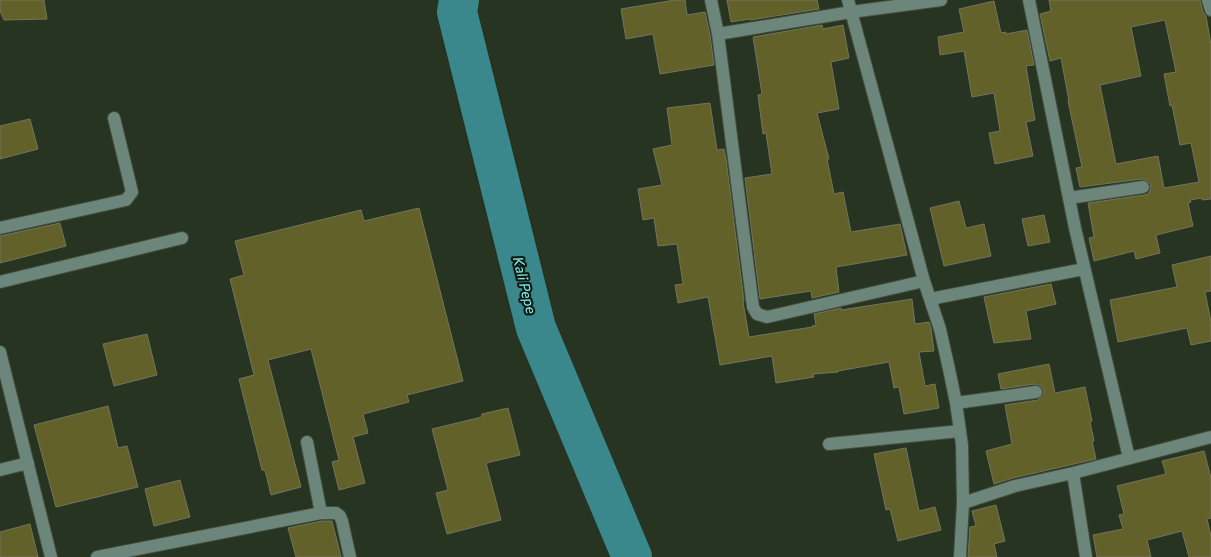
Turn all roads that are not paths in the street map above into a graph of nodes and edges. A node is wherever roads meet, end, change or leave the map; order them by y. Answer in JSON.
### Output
{"nodes":[{"id":1,"x":711,"y":0,"type":"edge"},
{"id":2,"x":941,"y":0,"type":"edge"},
{"id":3,"x":1029,"y":0,"type":"edge"},
{"id":4,"x":1208,"y":0,"type":"edge"},
{"id":5,"x":850,"y":6,"type":"edge"},
{"id":6,"x":1211,"y":10,"type":"edge"},
{"id":7,"x":718,"y":34,"type":"junction"},
{"id":8,"x":114,"y":118,"type":"dead end"},
{"id":9,"x":1143,"y":187,"type":"dead end"},
{"id":10,"x":1069,"y":198,"type":"junction"},
{"id":11,"x":0,"y":228,"type":"edge"},
{"id":12,"x":182,"y":238,"type":"dead end"},
{"id":13,"x":1084,"y":269,"type":"junction"},
{"id":14,"x":924,"y":281,"type":"junction"},
{"id":15,"x":0,"y":282,"type":"edge"},
{"id":16,"x":930,"y":299,"type":"junction"},
{"id":17,"x":0,"y":352,"type":"edge"},
{"id":18,"x":1036,"y":392,"type":"dead end"},
{"id":19,"x":956,"y":403,"type":"junction"},
{"id":20,"x":960,"y":431,"type":"junction"},
{"id":21,"x":1211,"y":437,"type":"edge"},
{"id":22,"x":307,"y":442,"type":"dead end"},
{"id":23,"x":829,"y":444,"type":"dead end"},
{"id":24,"x":1129,"y":458,"type":"junction"},
{"id":25,"x":28,"y":464,"type":"junction"},
{"id":26,"x":0,"y":470,"type":"edge"},
{"id":27,"x":1073,"y":473,"type":"junction"},
{"id":28,"x":964,"y":503,"type":"junction"},
{"id":29,"x":320,"y":513,"type":"junction"},
{"id":30,"x":51,"y":557,"type":"edge"},
{"id":31,"x":97,"y":557,"type":"edge"},
{"id":32,"x":350,"y":557,"type":"edge"},
{"id":33,"x":960,"y":557,"type":"edge"},
{"id":34,"x":1086,"y":557,"type":"edge"}],
"edges":[{"from":1,"to":7,"type":"street"},
{"from":2,"to":5,"type":"street"},
{"from":3,"to":10,"type":"street"},
{"from":4,"to":6,"type":"street"},
{"from":5,"to":7,"type":"street"},
{"from":5,"to":14,"type":"street"},
{"from":7,"to":14,"type":"street"},
{"from":8,"to":11,"type":"street"},
{"from":9,"to":10,"type":"street"},
{"from":10,"to":13,"type":"street"},
{"from":12,"to":15,"type":"street"},
{"from":13,"to":16,"type":"street"},
{"from":13,"to":24,"type":"street"},
{"from":14,"to":16,"type":"street"},
{"from":16,"to":19,"type":"street"},
{"from":17,"to":25,"type":"street"},
{"from":18,"to":19,"type":"street"},
{"from":19,"to":20,"type":"street"},
{"from":20,"to":23,"type":"street"},
{"from":20,"to":28,"type":"street"},
{"from":21,"to":24,"type":"street"},
{"from":22,"to":29,"type":"street"},
{"from":24,"to":27,"type":"street"},
{"from":25,"to":26,"type":"street"},
{"from":25,"to":30,"type":"street"},
{"from":27,"to":28,"type":"street"},
{"from":27,"to":34,"type":"street"},
{"from":28,"to":33,"type":"street"},
{"from":29,"to":31,"type":"street"},
{"from":29,"to":32,"type":"street"}]}
